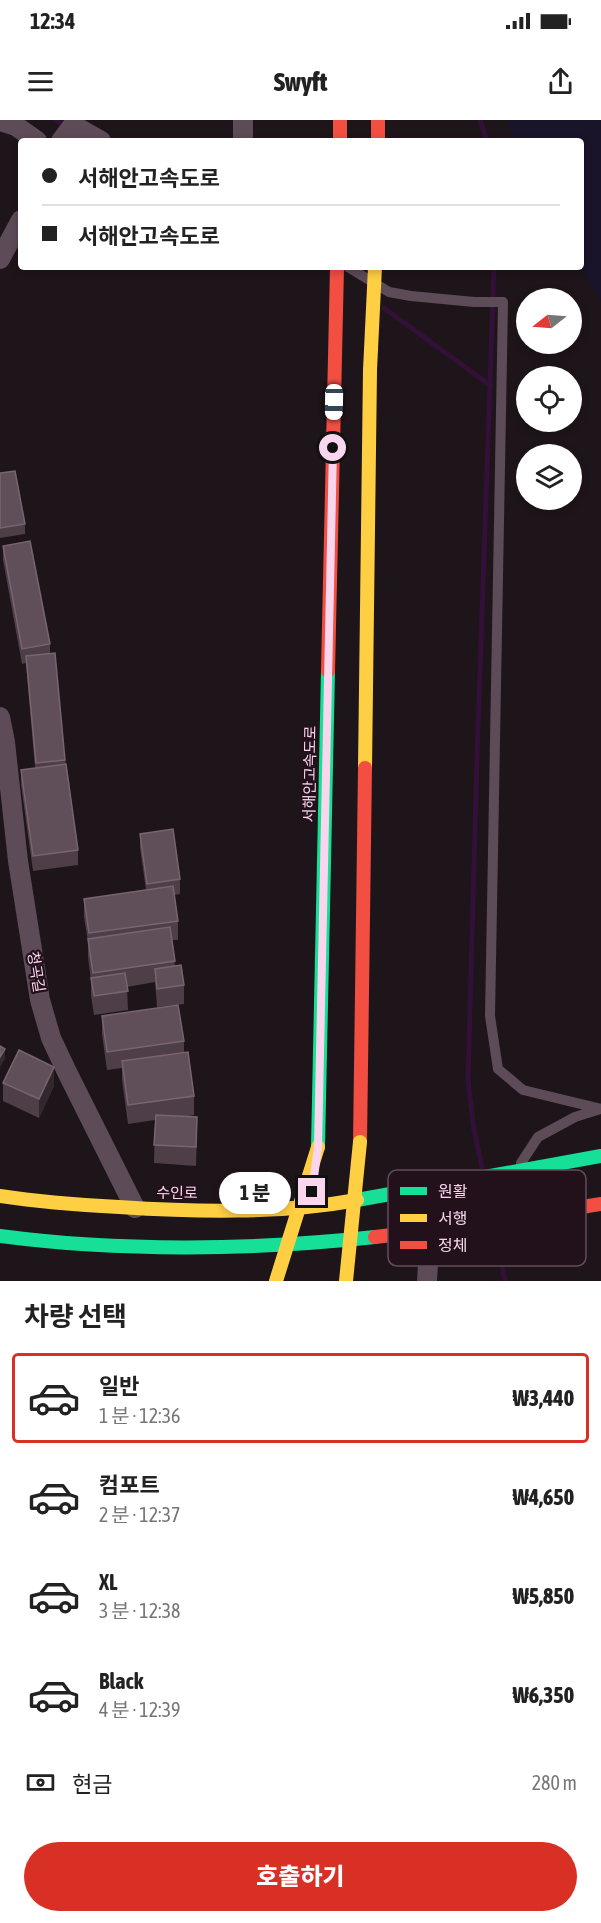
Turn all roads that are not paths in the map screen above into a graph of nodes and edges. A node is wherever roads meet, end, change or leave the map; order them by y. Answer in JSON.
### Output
{"nodes":[{"id":1,"x":243,"y":120,"type":"edge"},
{"id":2,"x":340,"y":120,"type":"edge"},
{"id":3,"x":378,"y":120,"type":"edge"},
{"id":4,"x":0,"y":121,"type":"edge"},
{"id":5,"x":74,"y":122,"type":"edge"},
{"id":6,"x":33,"y":138,"type":"edge"},
{"id":7,"x":63,"y":138,"type":"edge"},
{"id":8,"x":97,"y":138,"type":"edge"},
{"id":9,"x":243,"y":138,"type":"edge"},
{"id":10,"x":340,"y":138,"type":"edge"},
{"id":11,"x":378,"y":138,"type":"edge"},
{"id":12,"x":18,"y":225,"type":"edge"},
{"id":13,"x":0,"y":258,"type":"edge"},
{"id":14,"x":337,"y":270,"type":"edge"},
{"id":15,"x":353,"y":270,"type":"edge"},
{"id":16,"x":375,"y":270,"type":"edge"},
{"id":17,"x":0,"y":717,"type":"edge"},
{"id":18,"x":601,"y":1109,"type":"edge"},
{"id":19,"x":318,"y":1147,"type":"junction"},
{"id":20,"x":601,"y":1156,"type":"edge"},
{"id":21,"x":517,"y":1170,"type":"edge"},
{"id":22,"x":522,"y":1170,"type":"edge"},
{"id":23,"x":388,"y":1194,"type":"edge"},
{"id":24,"x":0,"y":1196,"type":"edge"},
{"id":25,"x":601,"y":1204,"type":"edge"},
{"id":26,"x":586,"y":1206,"type":"edge"},
{"id":27,"x":135,"y":1208,"type":"junction"},
{"id":28,"x":388,"y":1235,"type":"edge"},
{"id":29,"x":0,"y":1236,"type":"edge"},
{"id":30,"x":302,"y":1259,"type":"dead end"},
{"id":31,"x":428,"y":1266,"type":"edge"},
{"id":32,"x":276,"y":1281,"type":"edge"},
{"id":33,"x":346,"y":1281,"type":"edge"},
{"id":34,"x":427,"y":1281,"type":"edge"}],
"edges":[{"from":1,"to":9,"type":"street"},
{"from":2,"to":10,"type":"main road"},
{"from":3,"to":11,"type":"main road"},
{"from":4,"to":6,"type":"street"},
{"from":5,"to":7,"type":"street"},
{"from":5,"to":8,"type":"street"},
{"from":12,"to":13,"type":"street"},
{"from":14,"to":19,"type":"main road","name":"서해안고속도로"},
{"from":15,"to":18,"type":"lane"},
{"from":16,"to":33,"type":"main road","bridge":true},
{"from":17,"to":27,"type":"street","name":"청곡길"},
{"from":18,"to":21,"type":"lane"},
{"from":19,"to":30,"type":"main road","name":"서해안고속도로","bridge":true},
{"from":19,"to":32,"type":"main road","bridge":true},
{"from":20,"to":22,"type":"main road","name":"수인로"},
{"from":23,"to":27,"type":"main road","name":"수인로"},
{"from":24,"to":27,"type":"main road","name":"수인로"},
{"from":25,"to":26,"type":"main road"},
{"from":28,"to":29,"type":"main road"},
{"from":31,"to":34,"type":"street"}]}
